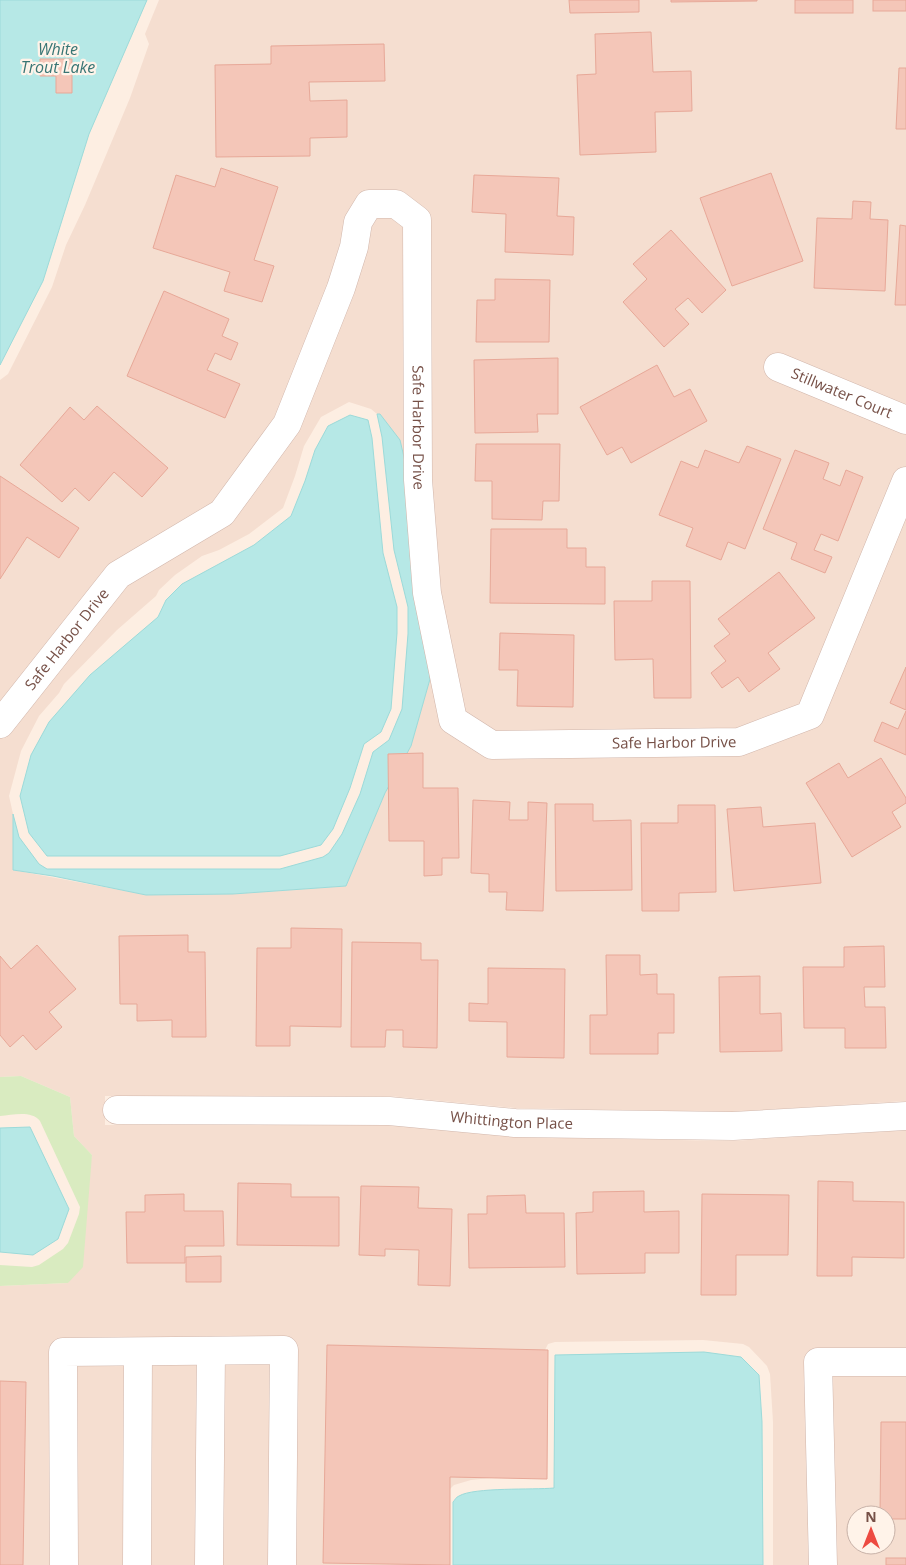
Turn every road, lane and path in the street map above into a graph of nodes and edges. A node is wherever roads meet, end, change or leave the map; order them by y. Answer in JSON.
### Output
{"nodes":[{"id":1,"x":778,"y":367,"type":"dead end"},
{"id":2,"x":906,"y":420,"type":"edge"},
{"id":3,"x":906,"y":481,"type":"edge"},
{"id":4,"x":0,"y":724,"type":"edge"},
{"id":5,"x":117,"y":1110,"type":"dead end"},
{"id":6,"x":906,"y":1116,"type":"edge"},
{"id":7,"x":211,"y":1351,"type":"junction"},
{"id":8,"x":138,"y":1352,"type":"junction"},
{"id":9,"x":906,"y":1362,"type":"edge"},
{"id":10,"x":64,"y":1565,"type":"edge"},
{"id":11,"x":137,"y":1565,"type":"edge"},
{"id":12,"x":209,"y":1565,"type":"edge"},
{"id":13,"x":282,"y":1565,"type":"edge"},
{"id":14,"x":822,"y":1565,"type":"edge"}],
"edges":[{"from":1,"to":2,"type":"street","name":"Stillwater Court"},
{"from":3,"to":4,"type":"street","name":"Safe Harbor Drive"},
{"from":5,"to":6,"type":"street","name":"Whittington Place"},
{"from":7,"to":8,"type":"street"},
{"from":7,"to":12,"type":"street"},
{"from":7,"to":13,"type":"street"},
{"from":8,"to":10,"type":"street"},
{"from":8,"to":11,"type":"street"},
{"from":9,"to":14,"type":"street"}]}
